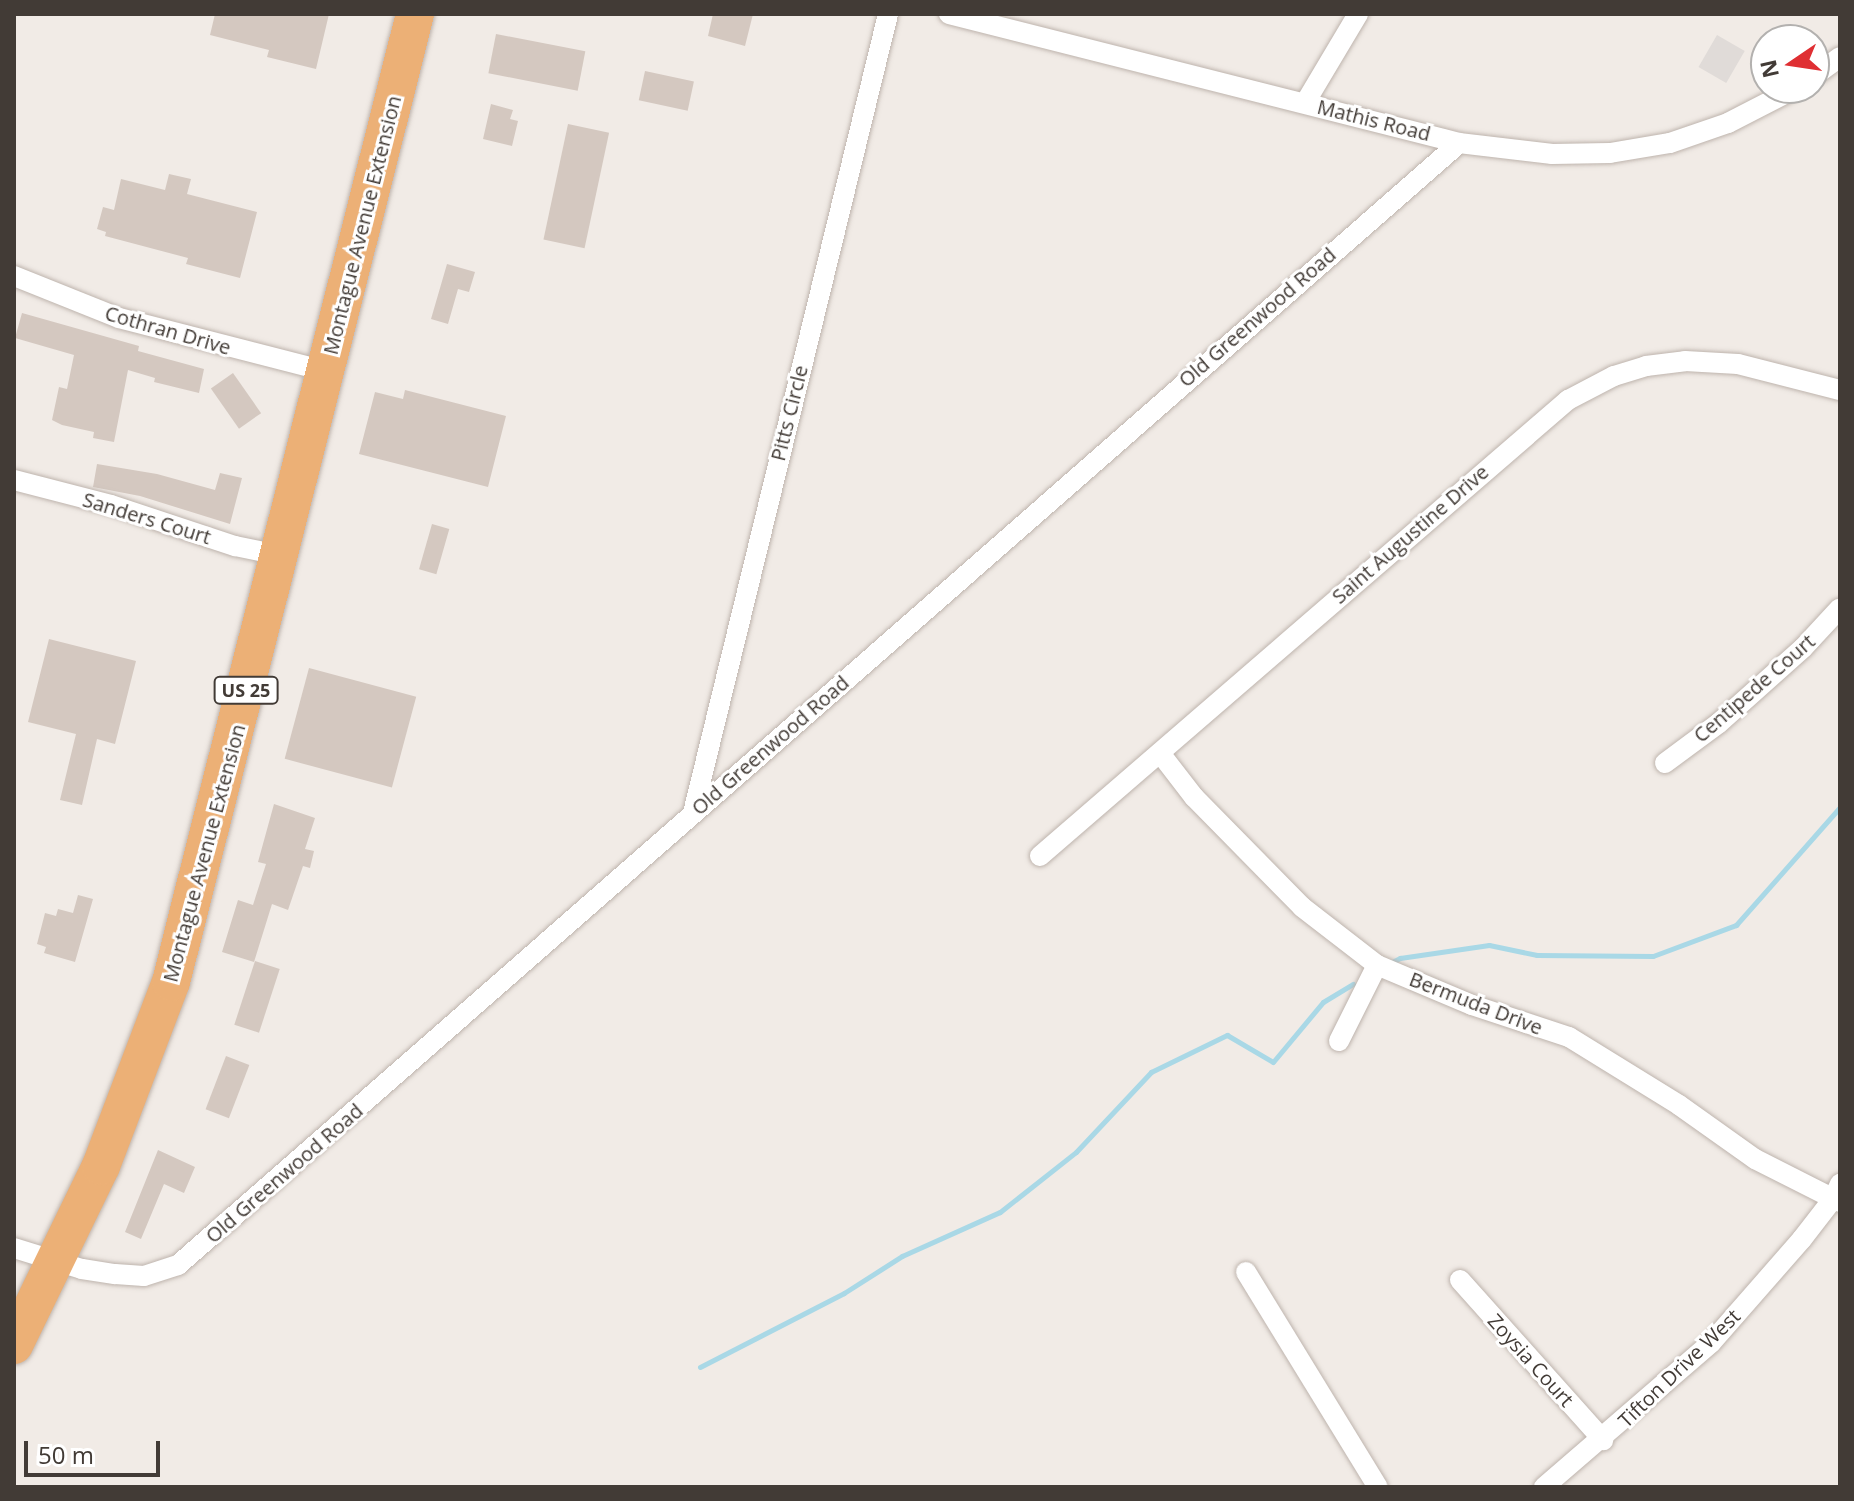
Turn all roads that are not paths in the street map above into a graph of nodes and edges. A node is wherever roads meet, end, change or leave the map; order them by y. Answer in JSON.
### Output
{"nodes":[{"id":1,"x":415,"y":14,"type":"edge"},
{"id":2,"x":888,"y":14,"type":"edge"},
{"id":3,"x":949,"y":14,"type":"edge"},
{"id":4,"x":1358,"y":14,"type":"edge"},
{"id":5,"x":1305,"y":103,"type":"junction"},
{"id":6,"x":1765,"y":104,"type":"edge"},
{"id":7,"x":1459,"y":143,"type":"junction"},
{"id":8,"x":14,"y":276,"type":"edge"},
{"id":9,"x":326,"y":371,"type":"junction"},
{"id":10,"x":1840,"y":390,"type":"edge"},
{"id":11,"x":14,"y":480,"type":"edge"},
{"id":12,"x":279,"y":555,"type":"junction"},
{"id":13,"x":1840,"y":608,"type":"edge"},
{"id":14,"x":1160,"y":753,"type":"junction"},
{"id":15,"x":1665,"y":763,"type":"dead end"},
{"id":16,"x":693,"y":813,"type":"junction"},
{"id":17,"x":1040,"y":856,"type":"dead end"},
{"id":18,"x":1377,"y":965,"type":"junction"},
{"id":19,"x":1339,"y":1041,"type":"dead end"},
{"id":20,"x":1838,"y":1195,"type":"edge"},
{"id":21,"x":1840,"y":1219,"type":"edge"},
{"id":22,"x":14,"y":1248,"type":"edge"},
{"id":23,"x":55,"y":1259,"type":"junction"},
{"id":24,"x":1246,"y":1272,"type":"dead end"},
{"id":25,"x":1460,"y":1280,"type":"dead end"},
{"id":26,"x":14,"y":1345,"type":"edge"},
{"id":27,"x":1603,"y":1440,"type":"junction"},
{"id":28,"x":1378,"y":1487,"type":"edge"},
{"id":29,"x":1544,"y":1487,"type":"edge"}],
"edges":[{"from":1,"to":9,"type":"highway","name":"Montague Avenue Extension","number":"US 25"},
{"from":2,"to":16,"type":"street","name":"Pitts Circle"},
{"from":3,"to":5,"type":"street","name":"Mathis Road"},
{"from":4,"to":5,"type":"street"},
{"from":5,"to":7,"type":"street","name":"Mathis Road"},
{"from":6,"to":7,"type":"street","name":"Mathis Road"},
{"from":7,"to":16,"type":"street","name":"Old Greenwood Road"},
{"from":8,"to":9,"type":"street","name":"Cothran Drive"},
{"from":9,"to":12,"type":"highway","name":"Montague Avenue Extension","number":"US 25"},
{"from":10,"to":14,"type":"street","name":"Saint Augustine Drive"},
{"from":11,"to":12,"type":"street","name":"Sanders Court"},
{"from":12,"to":23,"type":"highway","name":"Montague Avenue Extension","number":"US 25"},
{"from":13,"to":15,"type":"street","name":"Centipede Court"},
{"from":14,"to":17,"type":"street","name":"Saint Augustine Drive"},
{"from":14,"to":18,"type":"street","name":"Bermuda Drive"},
{"from":16,"to":23,"type":"street","name":"Old Greenwood Road"},
{"from":18,"to":19,"type":"street"},
{"from":18,"to":20,"type":"street","name":"Bermuda Drive"},
{"from":20,"to":21,"type":"street"},
{"from":20,"to":27,"type":"street","name":"Tifton Drive West"},
{"from":22,"to":23,"type":"street","name":"Old Greenwood Road"},
{"from":23,"to":26,"type":"highway","name":"Montague Avenue Extension","number":"US 25"},
{"from":24,"to":28,"type":"street"},
{"from":25,"to":27,"type":"street","name":"Zoysia Court"},
{"from":27,"to":29,"type":"street","name":"Tifton Drive West"}]}
